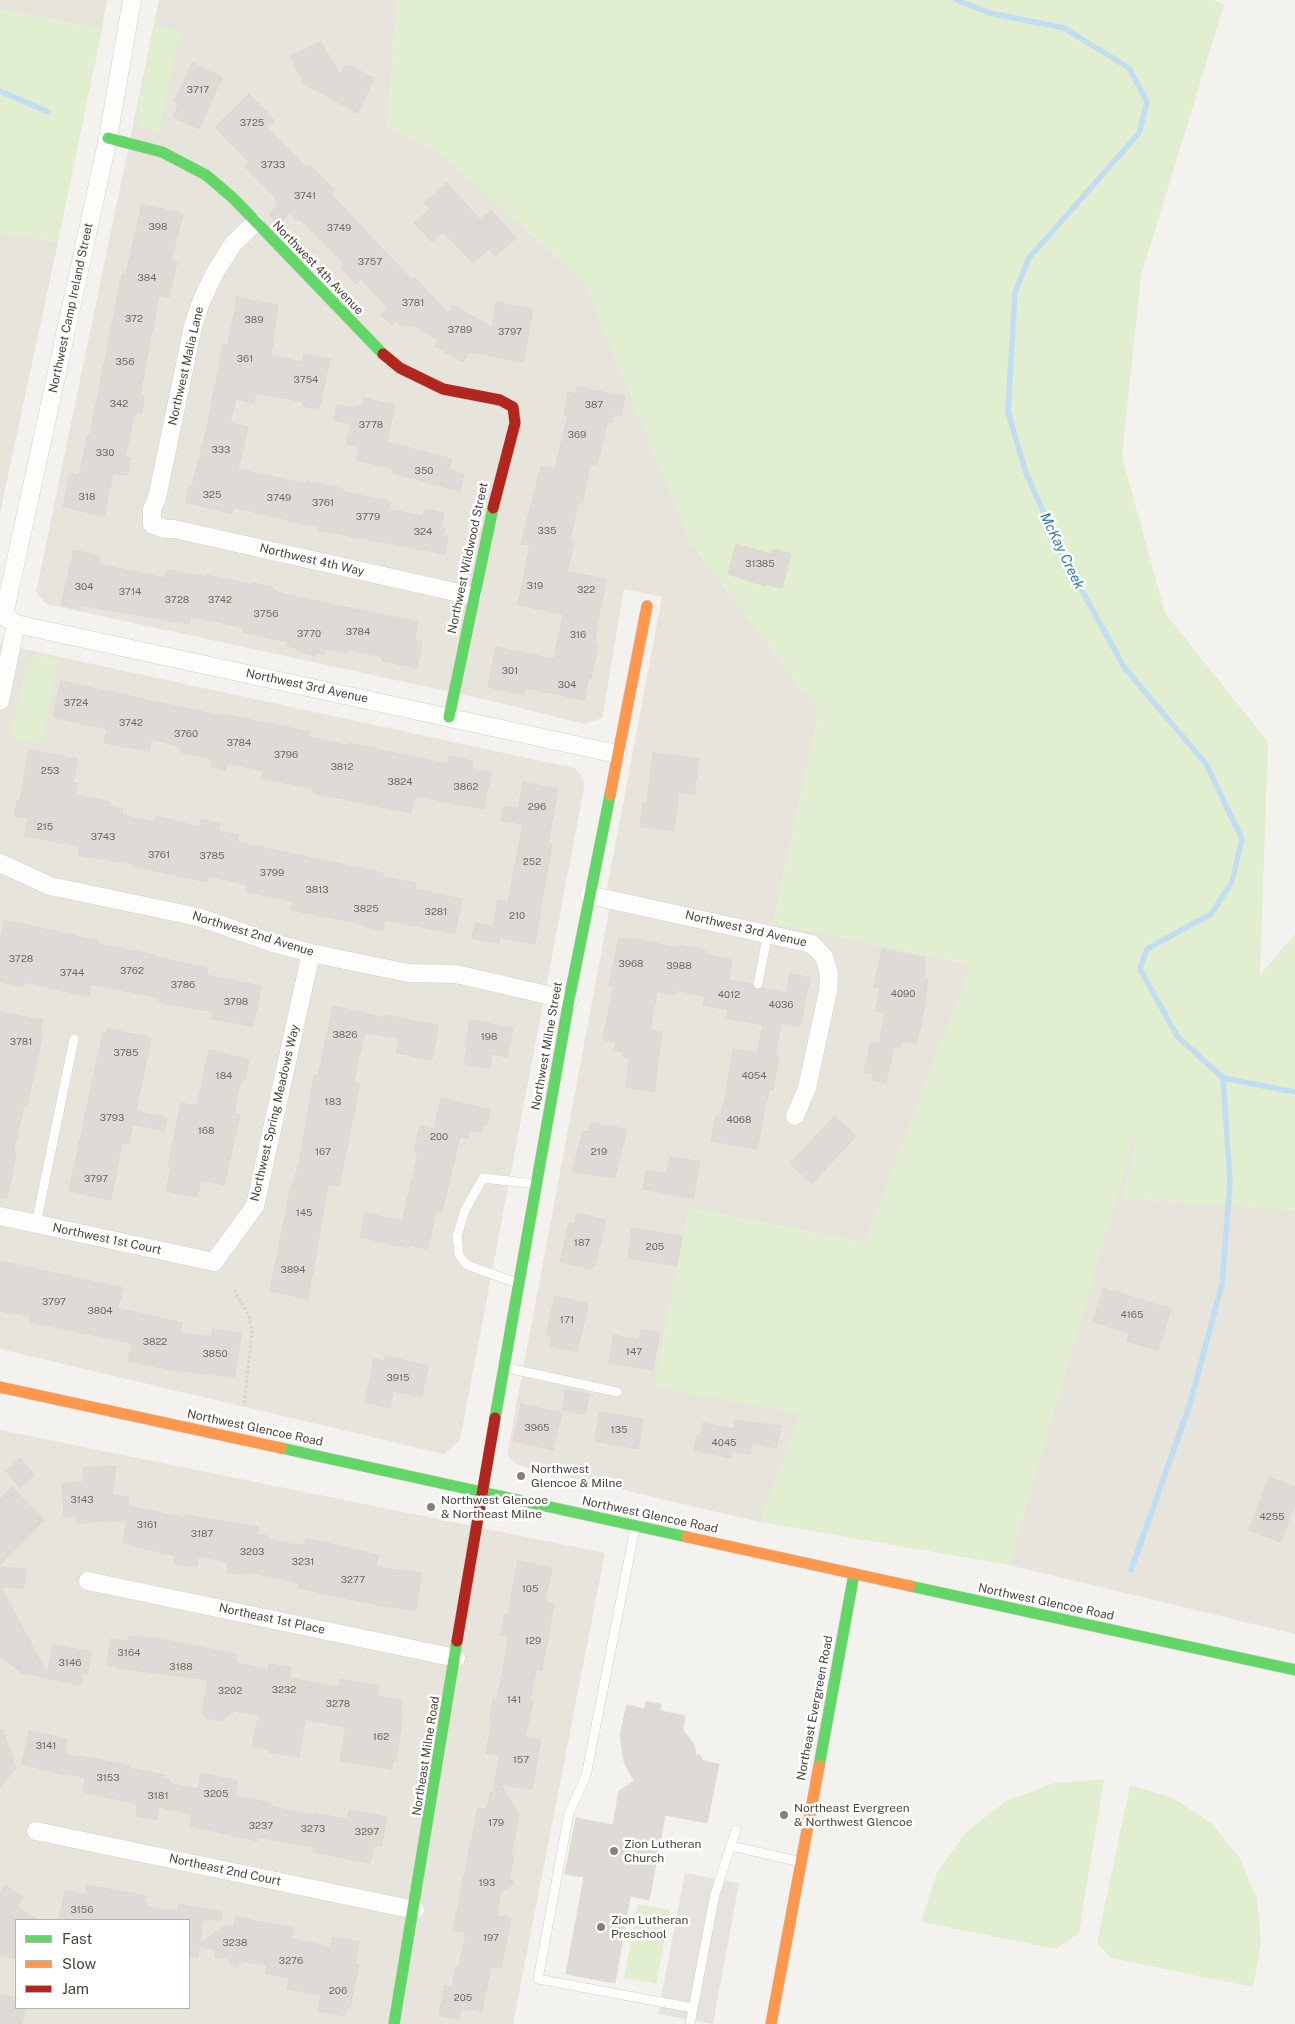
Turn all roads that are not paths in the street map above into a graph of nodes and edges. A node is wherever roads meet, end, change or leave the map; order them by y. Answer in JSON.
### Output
{"nodes":[{"id":1,"x":132,"y":0,"type":"edge"},
{"id":2,"x":108,"y":138,"type":"junction"},
{"id":3,"x":255,"y":223,"type":"junction"},
{"id":4,"x":513,"y":407,"type":"joint"},
{"id":5,"x":152,"y":524,"type":"joint"},
{"id":6,"x":473,"y":596,"type":"junction"},
{"id":7,"x":647,"y":606,"type":"dead end"},
{"id":8,"x":7,"y":618,"type":"edge"},
{"id":9,"x":0,"y":701,"type":"edge"},
{"id":10,"x":449,"y":717,"type":"junction"},
{"id":11,"x":617,"y":754,"type":"junction"},
{"id":12,"x":0,"y":863,"type":"edge"},
{"id":13,"x":590,"y":895,"type":"junction"},
{"id":14,"x":768,"y":933,"type":"junction"},
{"id":15,"x":311,"y":953,"type":"junction"},
{"id":16,"x":758,"y":984,"type":"dead end"},
{"id":17,"x":568,"y":1000,"type":"junction"},
{"id":18,"x":74,"y":1039,"type":"dead end"},
{"id":19,"x":795,"y":1116,"type":"dead end"},
{"id":20,"x":536,"y":1184,"type":"junction"},
{"id":21,"x":0,"y":1216,"type":"edge"},
{"id":22,"x":36,"y":1224,"type":"junction"},
{"id":23,"x":214,"y":1262,"type":"joint"},
{"id":24,"x":518,"y":1283,"type":"junction"},
{"id":25,"x":503,"y":1367,"type":"junction"},
{"id":26,"x":0,"y":1387,"type":"edge"},
{"id":27,"x":617,"y":1392,"type":"dead end"},
{"id":28,"x":481,"y":1493,"type":"junction"},
{"id":29,"x":636,"y":1525,"type":"junction"},
{"id":30,"x":854,"y":1574,"type":"junction"},
{"id":31,"x":88,"y":1580,"type":"dead end"},
{"id":32,"x":456,"y":1658,"type":"junction"},
{"id":33,"x":1295,"y":1670,"type":"edge"},
{"id":34,"x":736,"y":1830,"type":"dead end"},
{"id":35,"x":36,"y":1831,"type":"dead end"},
{"id":36,"x":731,"y":1846,"type":"junction"},
{"id":37,"x":800,"y":1861,"type":"junction"},
{"id":38,"x":415,"y":1910,"type":"junction"},
{"id":39,"x":693,"y":2008,"type":"junction"},
{"id":40,"x":394,"y":2024,"type":"edge"},
{"id":41,"x":690,"y":2024,"type":"edge"},
{"id":42,"x":771,"y":2024,"type":"edge"}],
"edges":[{"from":1,"to":2,"type":"street","name":"Northwest Camp Ireland Street"},
{"from":2,"to":3,"type":"street","name":"Northwest 4th Avenue"},
{"from":2,"to":8,"type":"street","name":"Northwest Camp Ireland Street"},
{"from":3,"to":4,"type":"street","name":"Northwest 4th Avenue"},
{"from":3,"to":5,"type":"street","name":"Northwest Malia Lane"},
{"from":4,"to":6,"type":"street","name":"Northwest Wildwood Street"},
{"from":5,"to":6,"type":"street","name":"Northwest 4th Way"},
{"from":6,"to":10,"type":"street","name":"Northwest Wildwood Street"},
{"from":7,"to":11,"type":"street","name":"Northwest Milne Street"},
{"from":8,"to":9,"type":"street","name":"Northwest Camp Ireland Street"},
{"from":8,"to":10,"type":"street","name":"Northwest 3rd Avenue"},
{"from":10,"to":11,"type":"street","name":"Northwest 3rd Avenue"},
{"from":11,"to":13,"type":"street","name":"Northwest Milne Street"},
{"from":12,"to":15,"type":"street","name":"Northwest 2nd Avenue"},
{"from":13,"to":14,"type":"street","name":"Northwest 3rd Avenue"},
{"from":13,"to":17,"type":"street","name":"Northwest Milne Street"},
{"from":14,"to":16,"type":"lane"},
{"from":14,"to":19,"type":"street","name":"Northwest 3rd Avenue"},
{"from":15,"to":17,"type":"street","name":"Northwest 2nd Avenue"},
{"from":15,"to":23,"type":"street","name":"Northwest Spring Meadows Way"},
{"from":17,"to":20,"type":"street","name":"Northwest Milne Street"},
{"from":18,"to":22,"type":"lane"},
{"from":20,"to":24,"type":"street","name":"Northwest Milne Street"},
{"from":20,"to":24,"type":"lane"},
{"from":21,"to":22,"type":"street","name":"Northwest 1st Court"},
{"from":22,"to":23,"type":"street","name":"Northwest 1st Court"},
{"from":24,"to":25,"type":"street","name":"Northwest Milne Street"},
{"from":25,"to":27,"type":"lane"},
{"from":25,"to":28,"type":"street","name":"Northwest Milne Street"},
{"from":26,"to":28,"type":"street","name":"Northwest Glencoe Road"},
{"from":28,"to":29,"type":"street","name":"Northwest Glencoe Road"},
{"from":28,"to":32,"type":"street","name":"Northeast Milne Road"},
{"from":29,"to":30,"type":"street","name":"Northwest Glencoe Road"},
{"from":29,"to":39,"type":"lane"},
{"from":30,"to":33,"type":"street","name":"Northwest Glencoe Road"},
{"from":30,"to":37,"type":"street","name":"Northeast Evergreen Road"},
{"from":31,"to":32,"type":"street","name":"Northeast 1st Place"},
{"from":32,"to":38,"type":"street","name":"Northeast Milne Road"},
{"from":34,"to":36,"type":"lane"},
{"from":35,"to":38,"type":"street","name":"Northeast 2nd Court"},
{"from":36,"to":37,"type":"lane"},
{"from":36,"to":39,"type":"lane"},
{"from":37,"to":42,"type":"street","name":"Northeast Evergreen Road"},
{"from":38,"to":40,"type":"street","name":"Northeast Milne Road"},
{"from":39,"to":41,"type":"lane"}]}
